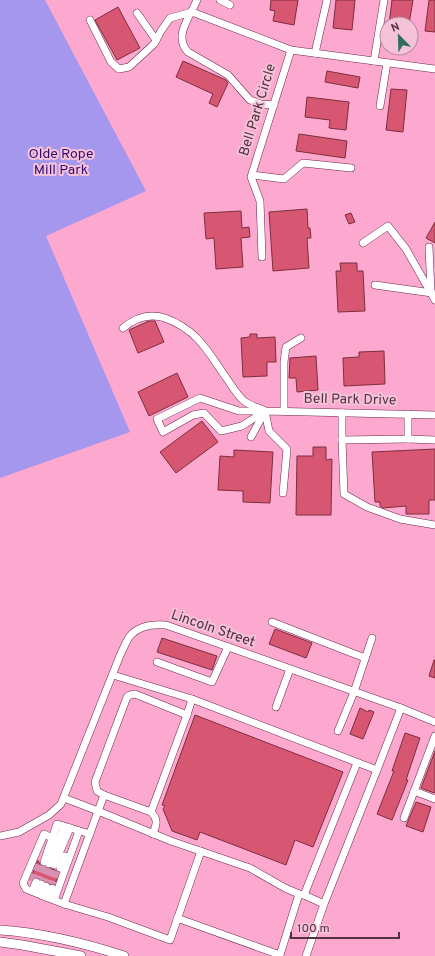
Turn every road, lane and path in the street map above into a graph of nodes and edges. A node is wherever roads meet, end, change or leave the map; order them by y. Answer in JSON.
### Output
{"nodes":[{"id":1,"x":197,"y":0,"type":"edge"},
{"id":2,"x":220,"y":0,"type":"edge"},
{"id":3,"x":326,"y":0,"type":"edge"},
{"id":4,"x":384,"y":0,"type":"edge"},
{"id":5,"x":230,"y":5,"type":"dead end"},
{"id":6,"x":192,"y":12,"type":"junction"},
{"id":7,"x":137,"y":13,"type":"dead end"},
{"id":8,"x":90,"y":20,"type":"dead end"},
{"id":9,"x":156,"y":40,"type":"junction"},
{"id":10,"x":291,"y":50,"type":"junction"},
{"id":11,"x":315,"y":53,"type":"junction"},
{"id":12,"x":374,"y":61,"type":"junction"},
{"id":13,"x":387,"y":63,"type":"junction"},
{"id":14,"x":435,"y":69,"type":"edge"},
{"id":15,"x":274,"y":105,"type":"junction"},
{"id":16,"x":380,"y":106,"type":"dead end"},
{"id":17,"x":351,"y":168,"type":"dead end"},
{"id":18,"x":251,"y":176,"type":"junction"},
{"id":19,"x":363,"y":243,"type":"dead end"},
{"id":20,"x":429,"y":247,"type":"dead end"},
{"id":21,"x":262,"y":257,"type":"dead end"},
{"id":22,"x":375,"y":285,"type":"dead end"},
{"id":23,"x":435,"y":287,"type":"edge"},
{"id":24,"x":433,"y":293,"type":"edge"},
{"id":25,"x":435,"y":300,"type":"edge"},
{"id":26,"x":123,"y":328,"type":"dead end"},
{"id":27,"x":301,"y":338,"type":"dead end"},
{"id":28,"x":265,"y":411,"type":"junction"},
{"id":29,"x":284,"y":412,"type":"junction"},
{"id":30,"x":342,"y":413,"type":"junction"},
{"id":31,"x":408,"y":414,"type":"junction"},
{"id":32,"x":435,"y":415,"type":"edge"},
{"id":33,"x":251,"y":437,"type":"dead end"},
{"id":34,"x":408,"y":439,"type":"junction"},
{"id":35,"x":342,"y":440,"type":"junction"},
{"id":36,"x":435,"y":440,"type":"edge"},
{"id":37,"x":283,"y":492,"type":"dead end"},
{"id":38,"x":435,"y":525,"type":"edge"},
{"id":39,"x":272,"y":622,"type":"dead end"},
{"id":40,"x":372,"y":638,"type":"dead end"},
{"id":41,"x":228,"y":647,"type":"junction"},
{"id":42,"x":366,"y":658,"type":"junction"},
{"id":43,"x":157,"y":662,"type":"dead end"},
{"id":44,"x":290,"y":669,"type":"junction"},
{"id":45,"x":113,"y":675,"type":"junction"},
{"id":46,"x":354,"y":692,"type":"junction"},
{"id":47,"x":192,"y":699,"type":"junction"},
{"id":48,"x":276,"y":707,"type":"dead end"},
{"id":49,"x":401,"y":708,"type":"junction"},
{"id":50,"x":187,"y":715,"type":"junction"},
{"id":51,"x":435,"y":722,"type":"edge"},
{"id":52,"x":338,"y":731,"type":"dead end"},
{"id":53,"x":435,"y":736,"type":"edge"},
{"id":54,"x":357,"y":762,"type":"junction"},
{"id":55,"x":376,"y":770,"type":"junction"},
{"id":56,"x":414,"y":791,"type":"junction"},
{"id":57,"x":104,"y":795,"type":"junction"},
{"id":58,"x":64,"y":798,"type":"junction"},
{"id":59,"x":435,"y":799,"type":"edge"},
{"id":60,"x":98,"y":811,"type":"junction"},
{"id":61,"x":151,"y":812,"type":"junction"},
{"id":62,"x":404,"y":818,"type":"dead end"},
{"id":63,"x":72,"y":829,"type":"junction"},
{"id":64,"x":51,"y":834,"type":"junction"},
{"id":65,"x":90,"y":834,"type":"junction"},
{"id":66,"x":153,"y":834,"type":"junction"},
{"id":67,"x":0,"y":836,"type":"edge"},
{"id":68,"x":201,"y":851,"type":"junction"},
{"id":69,"x":49,"y":864,"type":"junction"},
{"id":70,"x":40,"y":894,"type":"junction"},
{"id":71,"x":302,"y":895,"type":"junction"},
{"id":72,"x":64,"y":904,"type":"junction"},
{"id":73,"x":324,"y":904,"type":"junction"},
{"id":74,"x":177,"y":918,"type":"junction"},
{"id":75,"x":0,"y":924,"type":"edge"},
{"id":76,"x":0,"y":930,"type":"edge"},
{"id":77,"x":11,"y":931,"type":"junction"},
{"id":78,"x":0,"y":942,"type":"edge"},
{"id":79,"x":81,"y":956,"type":"edge"},
{"id":80,"x":124,"y":956,"type":"edge"},
{"id":81,"x":306,"y":956,"type":"edge"}],
"edges":[{"from":1,"to":6,"type":"street"},
{"from":2,"to":5,"type":"street"},
{"from":3,"to":11,"type":"street"},
{"from":4,"to":12,"type":"street"},
{"from":6,"to":9,"type":"street"},
{"from":6,"to":10,"type":"street"},
{"from":6,"to":15,"type":"street"},
{"from":7,"to":9,"type":"street"},
{"from":8,"to":9,"type":"street"},
{"from":10,"to":11,"type":"street"},
{"from":10,"to":15,"type":"street","name":"Bell Park Circle"},
{"from":11,"to":12,"type":"street"},
{"from":12,"to":13,"type":"street"},
{"from":13,"to":14,"type":"street"},
{"from":13,"to":16,"type":"street"},
{"from":15,"to":18,"type":"street","name":"Bell Park Circle"},
{"from":17,"to":18,"type":"street"},
{"from":18,"to":21,"type":"street"},
{"from":19,"to":24,"type":"street"},
{"from":20,"to":24,"type":"street"},
{"from":22,"to":24,"type":"street"},
{"from":23,"to":24,"type":"street"},
{"from":24,"to":25,"type":"street"},
{"from":26,"to":28,"type":"street"},
{"from":27,"to":29,"type":"street"},
{"from":28,"to":28,"type":"street","name":"Bell Park Drive"},
{"from":28,"to":29,"type":"street","name":"Bell Park Drive"},
{"from":28,"to":33,"type":"street"},
{"from":28,"to":37,"type":"street"},
{"from":29,"to":30,"type":"street","name":"Bell Park Drive"},
{"from":30,"to":31,"type":"street","name":"Bell Park Drive"},
{"from":30,"to":35,"type":"street"},
{"from":31,"to":32,"type":"street","name":"Bell Park Drive"},
{"from":31,"to":34,"type":"street"},
{"from":34,"to":35,"type":"street"},
{"from":34,"to":36,"type":"street"},
{"from":35,"to":38,"type":"street"},
{"from":39,"to":42,"type":"street"},
{"from":40,"to":42,"type":"street"},
{"from":41,"to":43,"type":"street"},
{"from":41,"to":44,"type":"street","name":"Lincoln Street"},
{"from":41,"to":45,"type":"street","name":"Lincoln Street"},
{"from":42,"to":46,"type":"street"},
{"from":44,"to":46,"type":"street","name":"Lincoln Street"},
{"from":44,"to":48,"type":"street"},
{"from":45,"to":47,"type":"street"},
{"from":45,"to":58,"type":"street","name":"Lincoln Street"},
{"from":46,"to":49,"type":"street","name":"Lincoln Street"},
{"from":46,"to":52,"type":"street"},
{"from":47,"to":50,"type":"street"},
{"from":47,"to":54,"type":"street"},
{"from":49,"to":51,"type":"street","name":"Lincoln Street"},
{"from":49,"to":55,"type":"street"},
{"from":50,"to":57,"type":"street"},
{"from":50,"to":61,"type":"street"},
{"from":53,"to":56,"type":"street"},
{"from":54,"to":55,"type":"street"},
{"from":54,"to":71,"type":"street"},
{"from":55,"to":73,"type":"street"},
{"from":56,"to":59,"type":"street"},
{"from":56,"to":62,"type":"street"},
{"from":57,"to":60,"type":"street"},
{"from":57,"to":61,"type":"street"},
{"from":58,"to":60,"type":"street"},
{"from":58,"to":67,"type":"street","name":"Lincoln Street"},
{"from":60,"to":65,"type":"street"},
{"from":60,"to":66,"type":"street"},
{"from":61,"to":66,"type":"street"},
{"from":63,"to":64,"type":"street"},
{"from":63,"to":65,"type":"street"},
{"from":63,"to":69,"type":"street"},
{"from":63,"to":69,"type":"street"},
{"from":63,"to":70,"type":"street"},
{"from":64,"to":69,"type":"street"},
{"from":64,"to":70,"type":"street"},
{"from":65,"to":72,"type":"street"},
{"from":66,"to":68,"type":"street"},
{"from":68,"to":71,"type":"street"},
{"from":68,"to":74,"type":"street"},
{"from":70,"to":70,"type":"street"},
{"from":70,"to":72,"type":"street"},
{"from":71,"to":73,"type":"street"},
{"from":71,"to":74,"type":"street"},
{"from":72,"to":74,"type":"street"},
{"from":73,"to":81,"type":"street"},
{"from":75,"to":77,"type":"main road"},
{"from":76,"to":77,"type":"main road"},
{"from":77,"to":80,"type":"main road"},
{"from":78,"to":79,"type":"main road"}]}
